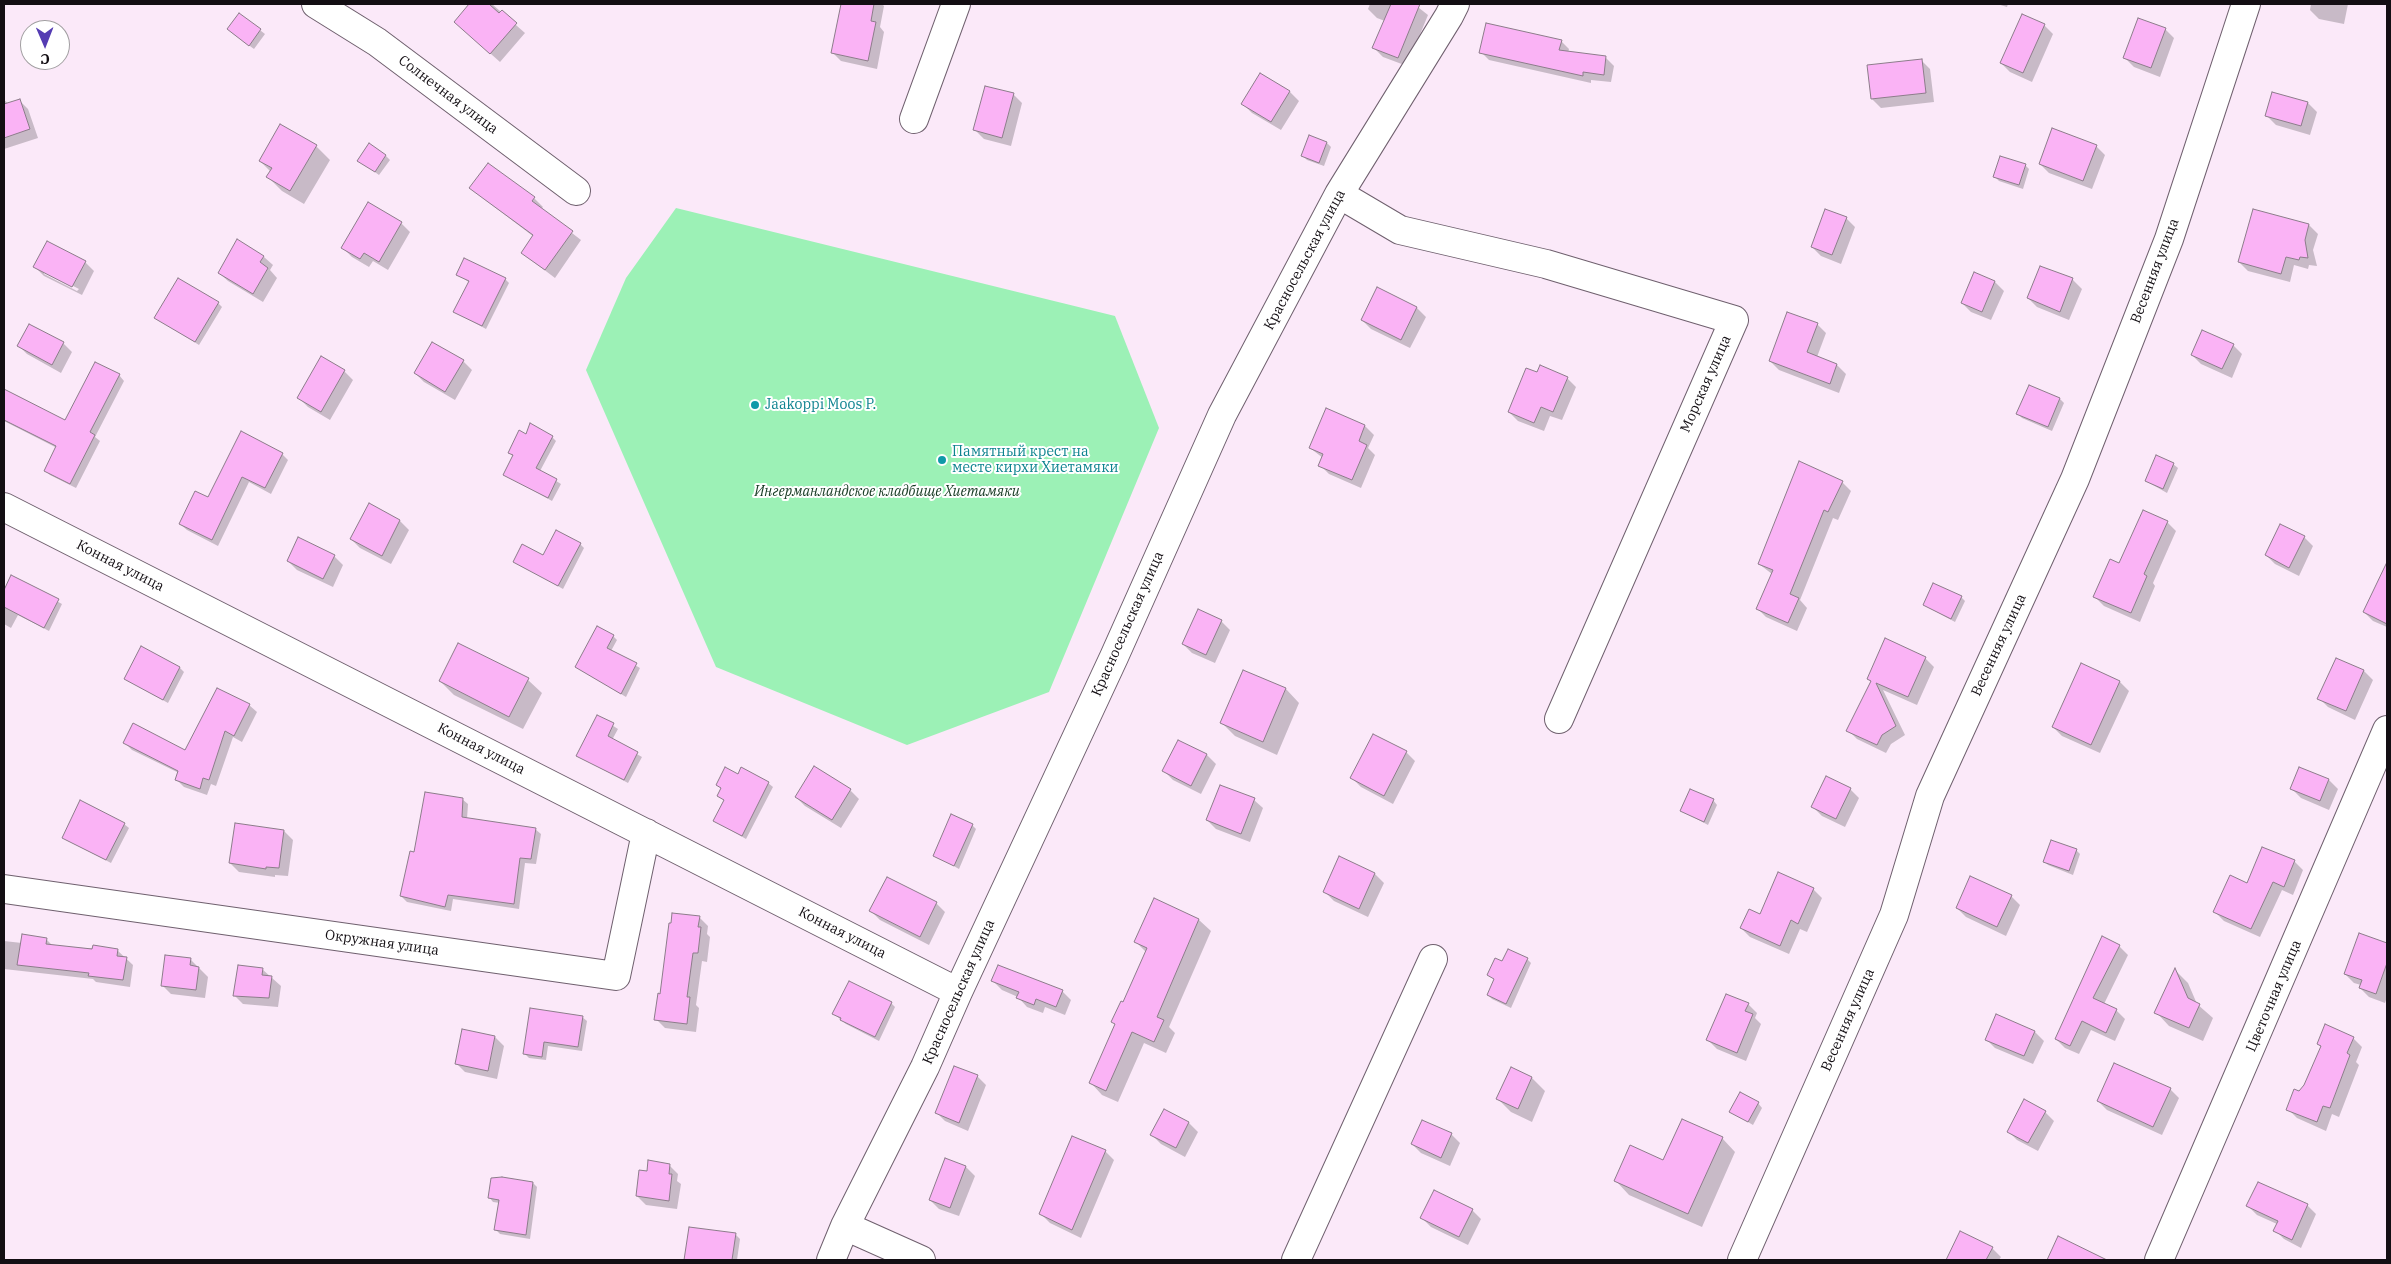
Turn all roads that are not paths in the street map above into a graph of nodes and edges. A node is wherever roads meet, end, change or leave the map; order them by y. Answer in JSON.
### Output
{"nodes":[{"id":1,"x":316,"y":4,"type":"edge"},
{"id":2,"x":956,"y":4,"type":"edge"},
{"id":3,"x":1455,"y":4,"type":"edge"},
{"id":4,"x":2243,"y":13,"type":"edge"},
{"id":5,"x":914,"y":119,"type":"dead end"},
{"id":6,"x":576,"y":191,"type":"dead end"},
{"id":7,"x":1339,"y":194,"type":"junction"},
{"id":8,"x":4,"y":508,"type":"edge"},
{"id":9,"x":1558,"y":719,"type":"dead end"},
{"id":10,"x":2387,"y":730,"type":"edge"},
{"id":11,"x":646,"y":834,"type":"junction"},
{"id":12,"x":4,"y":889,"type":"edge"},
{"id":13,"x":1433,"y":959,"type":"dead end"},
{"id":14,"x":958,"y":992,"type":"junction"},
{"id":15,"x":845,"y":1226,"type":"junction"},
{"id":16,"x":831,"y":1260,"type":"edge"},
{"id":17,"x":921,"y":1260,"type":"edge"},
{"id":18,"x":1296,"y":1260,"type":"edge"},
{"id":19,"x":1742,"y":1260,"type":"edge"},
{"id":20,"x":2159,"y":1260,"type":"edge"}],
"edges":[{"from":1,"to":6,"type":"street","name":"Солнечная улица"},
{"from":2,"to":5,"type":"street"},
{"from":3,"to":7,"type":"street","name":"Красносельская улица"},
{"from":4,"to":19,"type":"street","name":"Весенняя улица"},
{"from":7,"to":9,"type":"street","name":"Морская улица"},
{"from":7,"to":14,"type":"street","name":"Красносельская улица"},
{"from":8,"to":11,"type":"street","name":"Конная улица"},
{"from":10,"to":20,"type":"street","name":"Цветочная улица"},
{"from":11,"to":12,"type":"street","name":"Окружная улица"},
{"from":11,"to":14,"type":"street","name":"Конная улица"},
{"from":13,"to":18,"type":"street"},
{"from":14,"to":15,"type":"street","name":"Красносельская улица"},
{"from":15,"to":16,"type":"street","name":"Красносельская улица"},
{"from":15,"to":17,"type":"street"}]}
